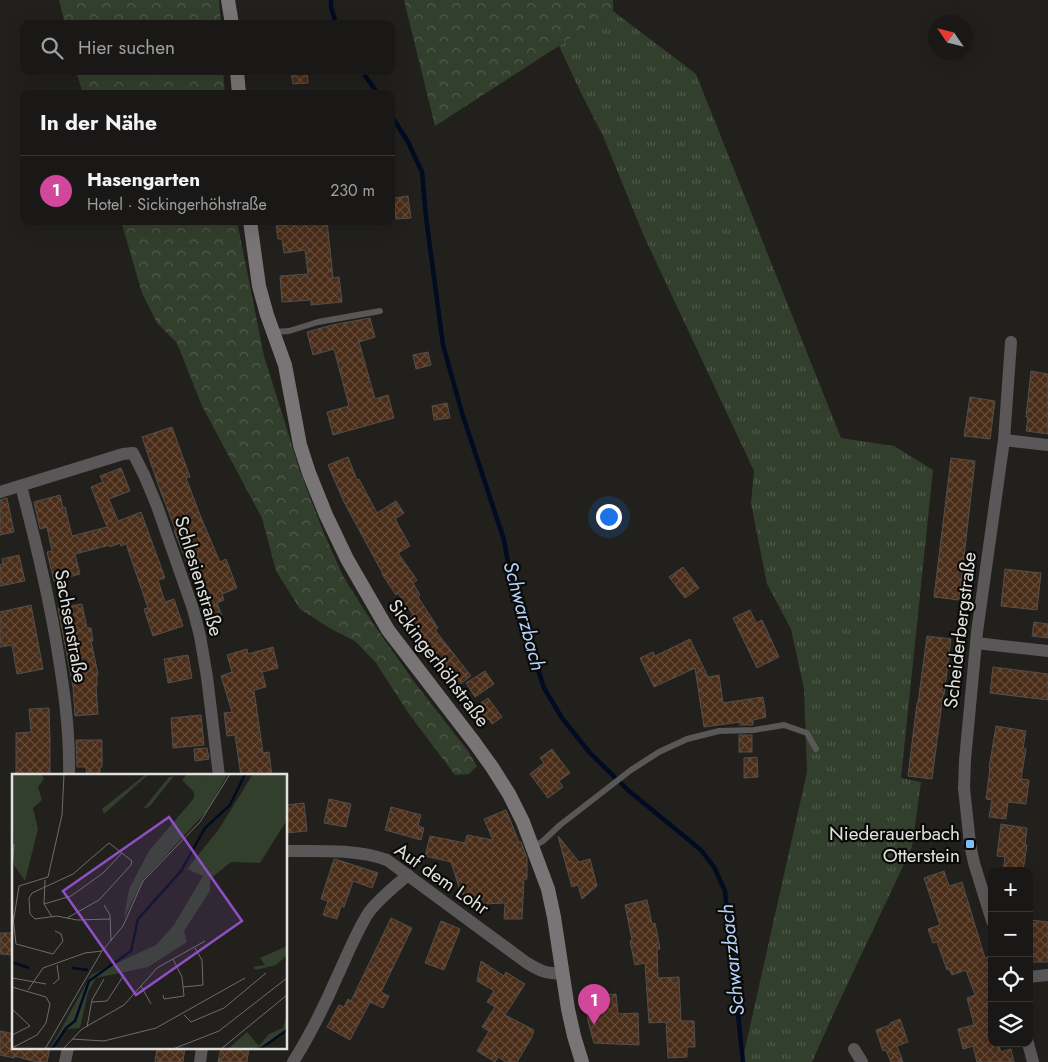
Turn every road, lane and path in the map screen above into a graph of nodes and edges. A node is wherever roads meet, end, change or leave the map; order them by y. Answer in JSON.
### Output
{"nodes":[{"id":1,"x":228,"y":0,"type":"edge"},
{"id":2,"x":231,"y":20,"type":"edge"},
{"id":3,"x":237,"y":75,"type":"edge"},
{"id":4,"x":239,"y":90,"type":"edge"},
{"id":5,"x":251,"y":225,"type":"edge"},
{"id":6,"x":380,"y":311,"type":"dead end"},
{"id":7,"x":273,"y":332,"type":"junction"},
{"id":8,"x":1011,"y":342,"type":"dead end"},
{"id":9,"x":1004,"y":440,"type":"junction"},
{"id":10,"x":1048,"y":445,"type":"edge"},
{"id":11,"x":21,"y":486,"type":"junction"},
{"id":12,"x":0,"y":492,"type":"edge"},
{"id":13,"x":976,"y":643,"type":"junction"},
{"id":14,"x":1048,"y":650,"type":"edge"},
{"id":15,"x":816,"y":749,"type":"dead end"},
{"id":16,"x":69,"y":774,"type":"edge"},
{"id":17,"x":219,"y":774,"type":"edge"},
{"id":18,"x":533,"y":847,"type":"junction"},
{"id":19,"x":288,"y":851,"type":"edge"},
{"id":20,"x":408,"y":875,"type":"junction"},
{"id":21,"x":989,"y":912,"type":"edge"},
{"id":22,"x":563,"y":974,"type":"junction"},
{"id":23,"x":1048,"y":975,"type":"edge"},
{"id":24,"x":1033,"y":977,"type":"edge"},
{"id":25,"x":1029,"y":1047,"type":"edge"},
{"id":26,"x":854,"y":1049,"type":"dead end"},
{"id":27,"x":293,"y":1062,"type":"edge"},
{"id":28,"x":582,"y":1062,"type":"edge"},
{"id":29,"x":862,"y":1062,"type":"edge"},
{"id":30,"x":1034,"y":1062,"type":"edge"}],
"edges":[{"from":1,"to":2,"type":"main road"},
{"from":3,"to":4,"type":"main road"},
{"from":5,"to":7,"type":"main road","name":"Sickingerhöhstraße"},
{"from":6,"to":7,"type":"lane"},
{"from":7,"to":18,"type":"main road","name":"Sickingerhöhstraße"},
{"from":8,"to":9,"type":"street","name":"Scheiderbergstraße"},
{"from":9,"to":10,"type":"street"},
{"from":9,"to":13,"type":"street","name":"Scheiderbergstraße"},
{"from":11,"to":12,"type":"street"},
{"from":11,"to":16,"type":"street","name":"Sachsenstraße"},
{"from":11,"to":17,"type":"street","name":"Schlesienstraße"},
{"from":13,"to":14,"type":"street"},
{"from":13,"to":21,"type":"street","name":"Scheiderbergstraße"},
{"from":15,"to":18,"type":"lane"},
{"from":18,"to":22,"type":"main road","name":"Sickingerhöhstraße"},
{"from":19,"to":20,"type":"street","name":"Auf dem Lohr"},
{"from":20,"to":22,"type":"street","name":"Auf dem Lohr"},
{"from":20,"to":27,"type":"street"},
{"from":22,"to":28,"type":"main road","name":"Sickingerhöhstraße"},
{"from":23,"to":24,"type":"street"},
{"from":25,"to":30,"type":"street"},
{"from":26,"to":29,"type":"street"}]}
